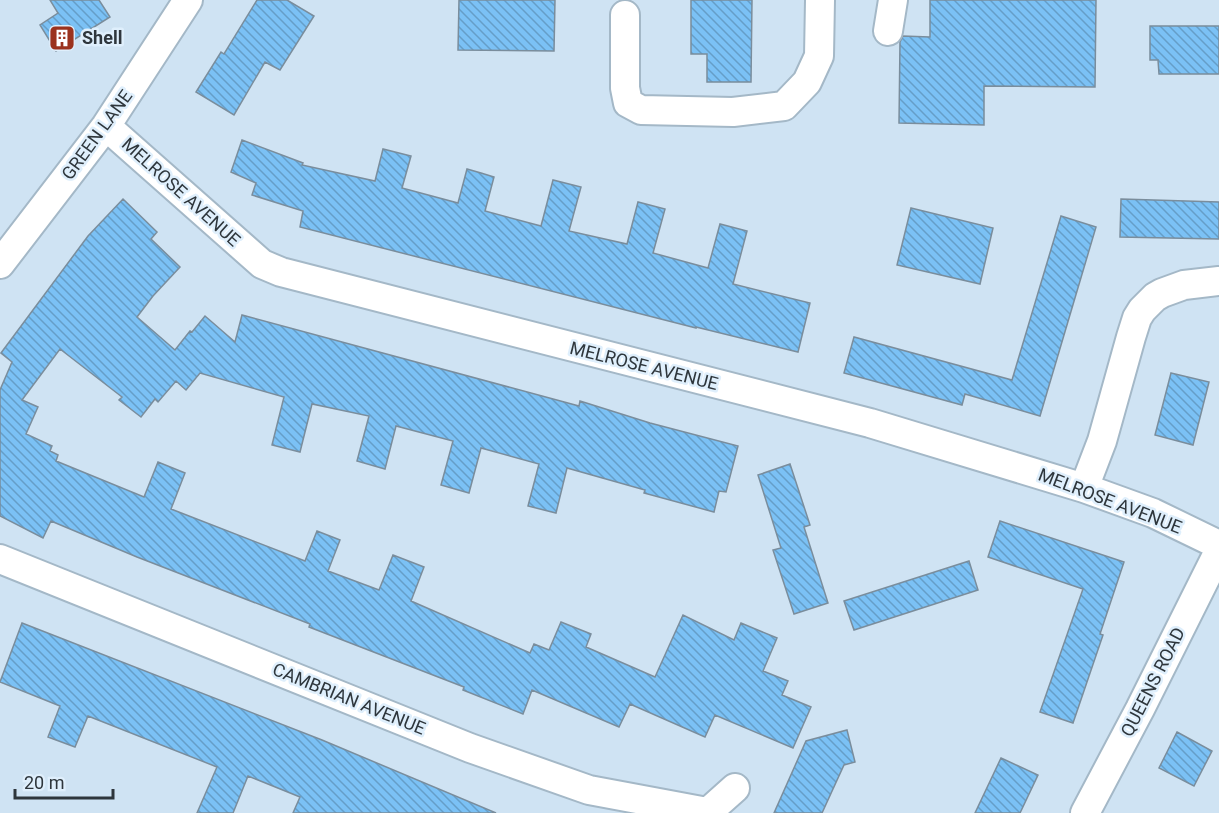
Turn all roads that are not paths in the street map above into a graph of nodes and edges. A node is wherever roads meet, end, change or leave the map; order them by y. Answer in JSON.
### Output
{"nodes":[{"id":1,"x":188,"y":0,"type":"edge"},
{"id":2,"x":820,"y":0,"type":"edge"},
{"id":3,"x":893,"y":0,"type":"edge"},
{"id":4,"x":625,"y":15,"type":"dead end"},
{"id":5,"x":888,"y":31,"type":"dead end"},
{"id":6,"x":106,"y":126,"type":"junction"},
{"id":7,"x":0,"y":264,"type":"edge"},
{"id":8,"x":1219,"y":281,"type":"edge"},
{"id":9,"x":1084,"y":488,"type":"junction"},
{"id":10,"x":1219,"y":545,"type":"edge"},
{"id":11,"x":1219,"y":551,"type":"edge"},
{"id":12,"x":0,"y":559,"type":"edge"},
{"id":13,"x":735,"y":788,"type":"dead end"},
{"id":14,"x":707,"y":812,"type":"edge"},
{"id":15,"x":1085,"y":813,"type":"edge"}],
"edges":[{"from":1,"to":6,"type":"street","name":"GREEN LANE"},
{"from":2,"to":4,"type":"street"},
{"from":3,"to":5,"type":"street"},
{"from":6,"to":7,"type":"street","name":"GREEN LANE"},
{"from":6,"to":9,"type":"street","name":"MELROSE AVENUE"},
{"from":8,"to":9,"type":"street"},
{"from":9,"to":10,"type":"street","name":"MELROSE AVENUE"},
{"from":11,"to":15,"type":"street","name":"QUEENS ROAD"},
{"from":12,"to":14,"type":"street","name":"CAMBRIAN AVENUE"},
{"from":13,"to":14,"type":"street","name":"CAMBRIAN AVENUE"}]}
